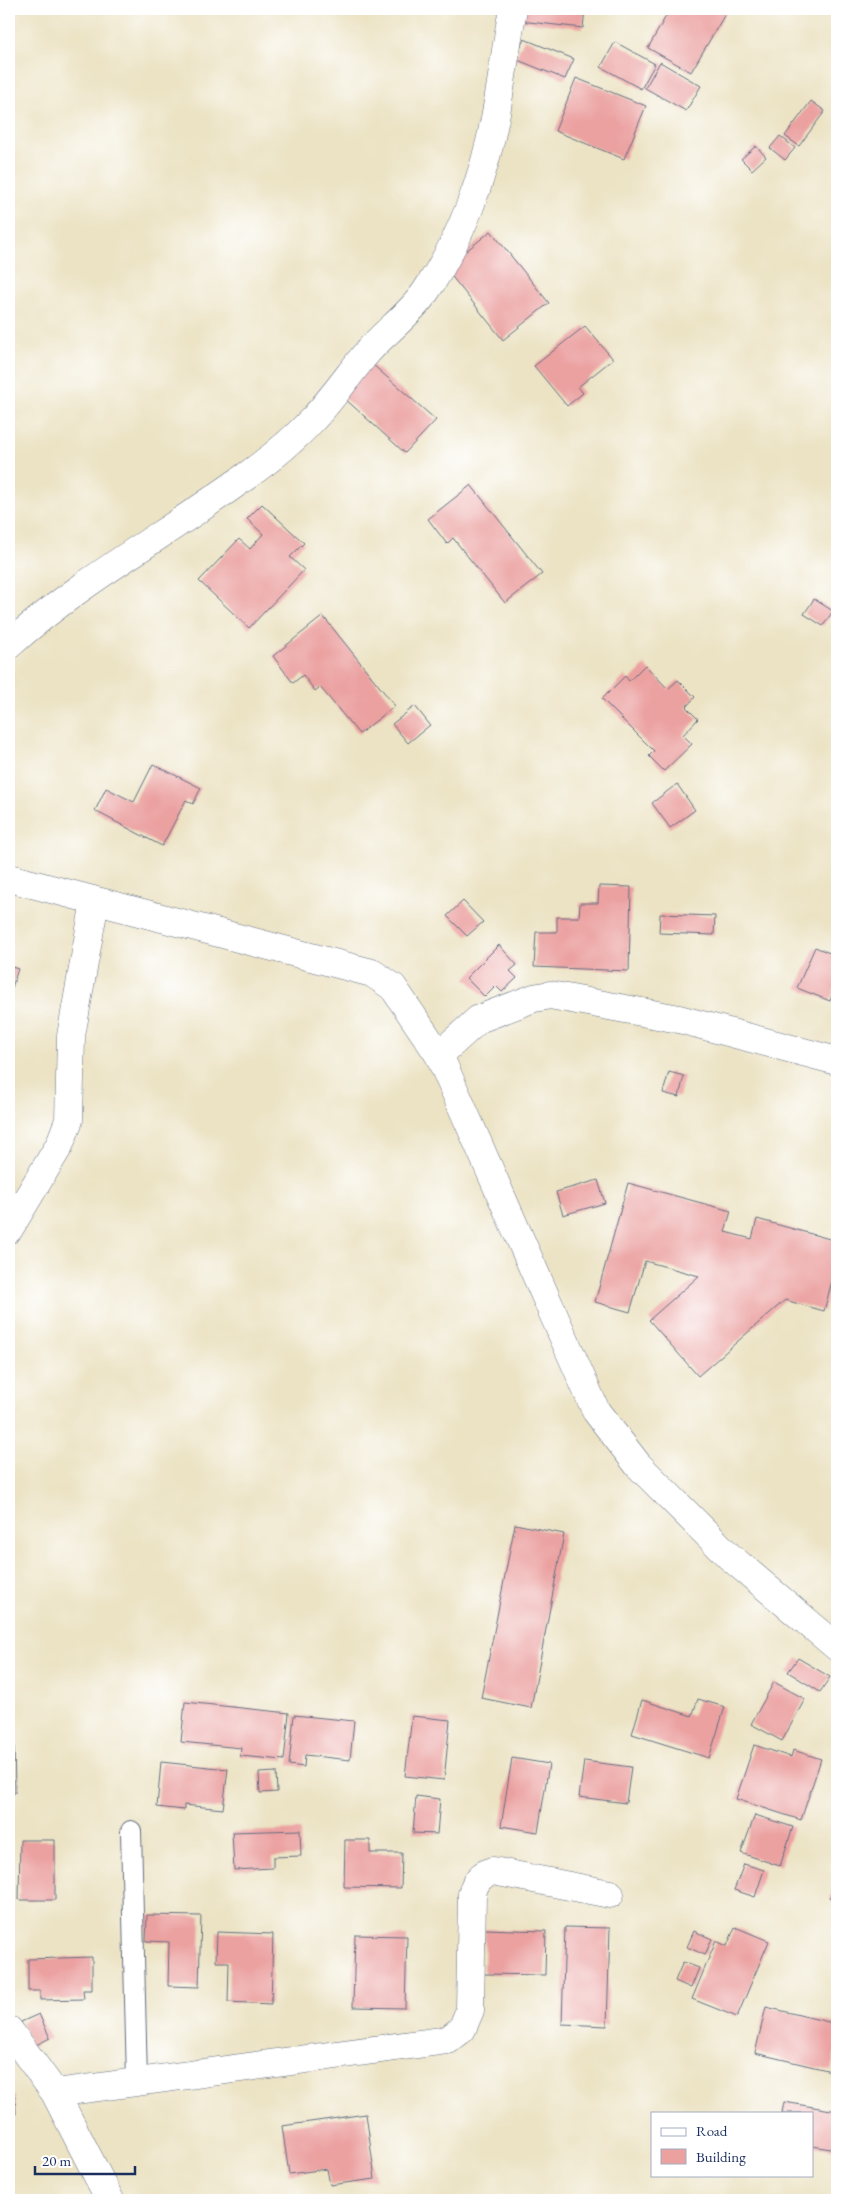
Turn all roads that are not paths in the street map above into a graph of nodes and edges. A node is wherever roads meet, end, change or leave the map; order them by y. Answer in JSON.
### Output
{"nodes":[{"id":1,"x":513,"y":9,"type":"edge"},
{"id":2,"x":9,"y":645,"type":"edge"},
{"id":3,"x":9,"y":878,"type":"edge"},
{"id":4,"x":95,"y":901,"type":"junction"},
{"id":5,"x":439,"y":1055,"type":"junction"},
{"id":6,"x":837,"y":1061,"type":"edge"},
{"id":7,"x":9,"y":1229,"type":"edge"},
{"id":8,"x":837,"y":1647,"type":"edge"},
{"id":9,"x":131,"y":1831,"type":"dead end"},
{"id":10,"x":610,"y":1894,"type":"dead end"},
{"id":11,"x":9,"y":2030,"type":"edge"},
{"id":12,"x":137,"y":2082,"type":"junction"},
{"id":13,"x":55,"y":2093,"type":"junction"},
{"id":14,"x":110,"y":2200,"type":"edge"}],
"edges":[{"from":1,"to":2,"type":"street"},
{"from":3,"to":4,"type":"street"},
{"from":4,"to":5,"type":"street"},
{"from":4,"to":7,"type":"street"},
{"from":5,"to":6,"type":"street"},
{"from":5,"to":8,"type":"street"},
{"from":9,"to":12,"type":"lane"},
{"from":10,"to":12,"type":"street"},
{"from":11,"to":13,"type":"street"},
{"from":12,"to":13,"type":"street"},
{"from":13,"to":14,"type":"street"}]}
